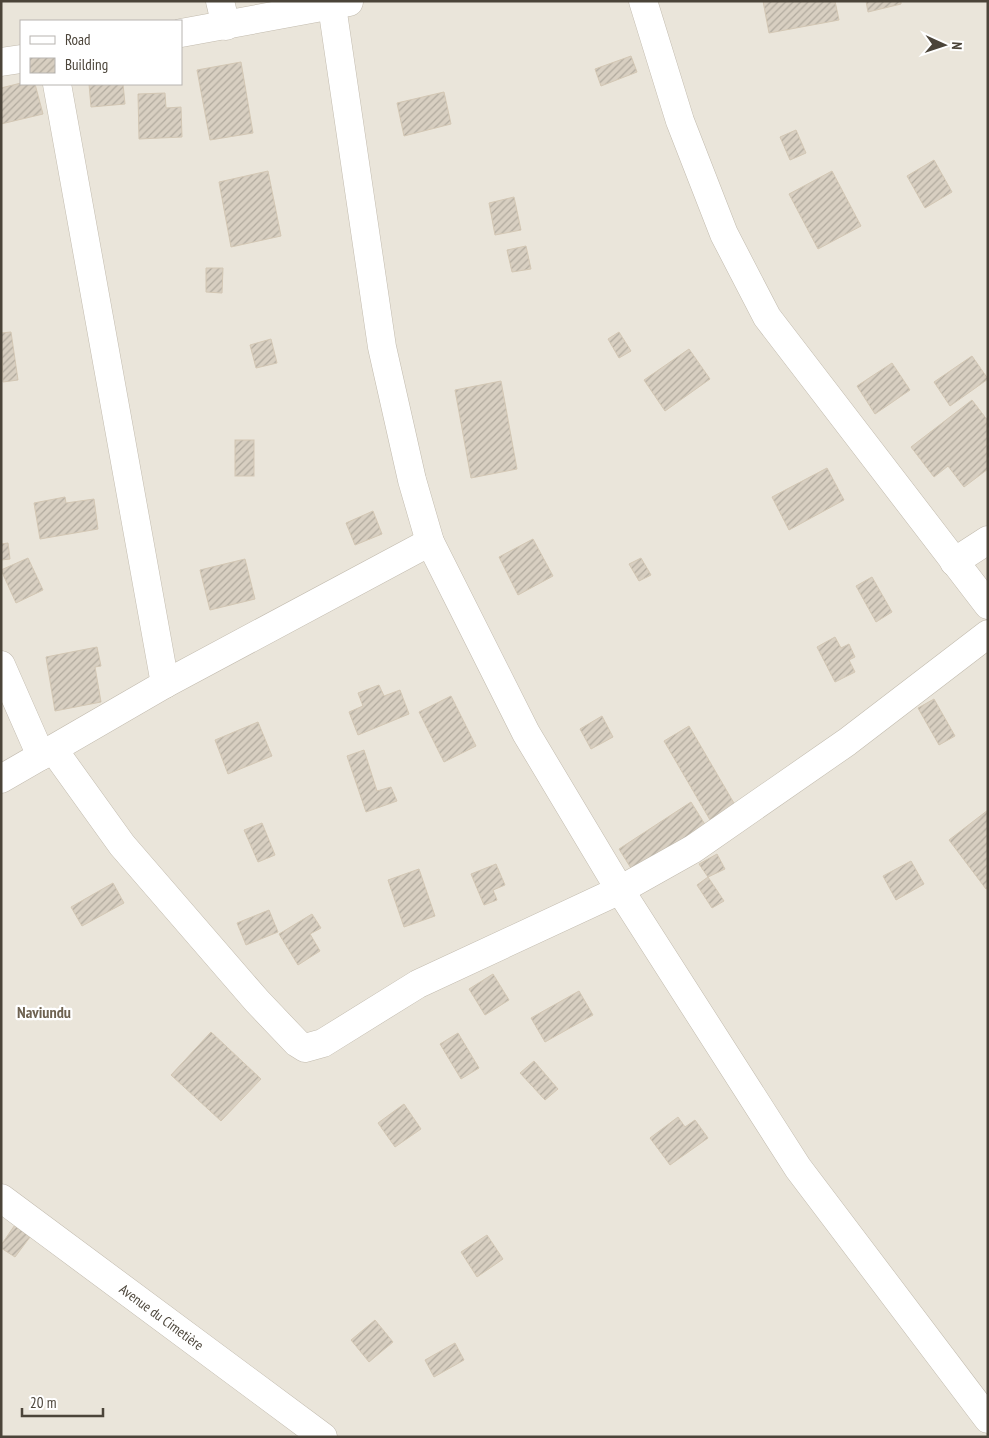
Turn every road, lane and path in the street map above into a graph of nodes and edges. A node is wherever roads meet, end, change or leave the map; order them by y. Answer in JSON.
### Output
{"nodes":[{"id":1,"x":643,"y":1,"type":"edge"},
{"id":2,"x":341,"y":4,"type":"edge"},
{"id":3,"x":223,"y":13,"type":"edge"},
{"id":4,"x":182,"y":33,"type":"edge"},
{"id":5,"x":20,"y":59,"type":"edge"},
{"id":6,"x":1,"y":62,"type":"edge"},
{"id":7,"x":57,"y":85,"type":"edge"},
{"id":8,"x":988,"y":540,"type":"edge"},
{"id":9,"x":430,"y":542,"type":"junction"},
{"id":10,"x":954,"y":562,"type":"junction"},
{"id":11,"x":988,"y":605,"type":"edge"},
{"id":12,"x":988,"y":634,"type":"edge"},
{"id":13,"x":1,"y":665,"type":"edge"},
{"id":14,"x":165,"y":684,"type":"junction"},
{"id":15,"x":47,"y":752,"type":"junction"},
{"id":16,"x":1,"y":779,"type":"edge"},
{"id":17,"x":620,"y":890,"type":"junction"},
{"id":18,"x":1,"y":1198,"type":"edge"},
{"id":19,"x":988,"y":1419,"type":"edge"},
{"id":20,"x":323,"y":1437,"type":"edge"}],
"edges":[{"from":1,"to":10,"type":"street"},
{"from":2,"to":3,"type":"street"},
{"from":2,"to":9,"type":"street"},
{"from":3,"to":4,"type":"street"},
{"from":5,"to":6,"type":"street"},
{"from":7,"to":14,"type":"street"},
{"from":8,"to":10,"type":"street"},
{"from":9,"to":14,"type":"street"},
{"from":9,"to":17,"type":"street"},
{"from":10,"to":11,"type":"street"},
{"from":12,"to":17,"type":"street"},
{"from":13,"to":15,"type":"street"},
{"from":14,"to":15,"type":"street"},
{"from":15,"to":16,"type":"street"},
{"from":15,"to":17,"type":"street"},
{"from":17,"to":19,"type":"street"},
{"from":18,"to":20,"type":"street","name":"Avenue du Cimetière"}]}
